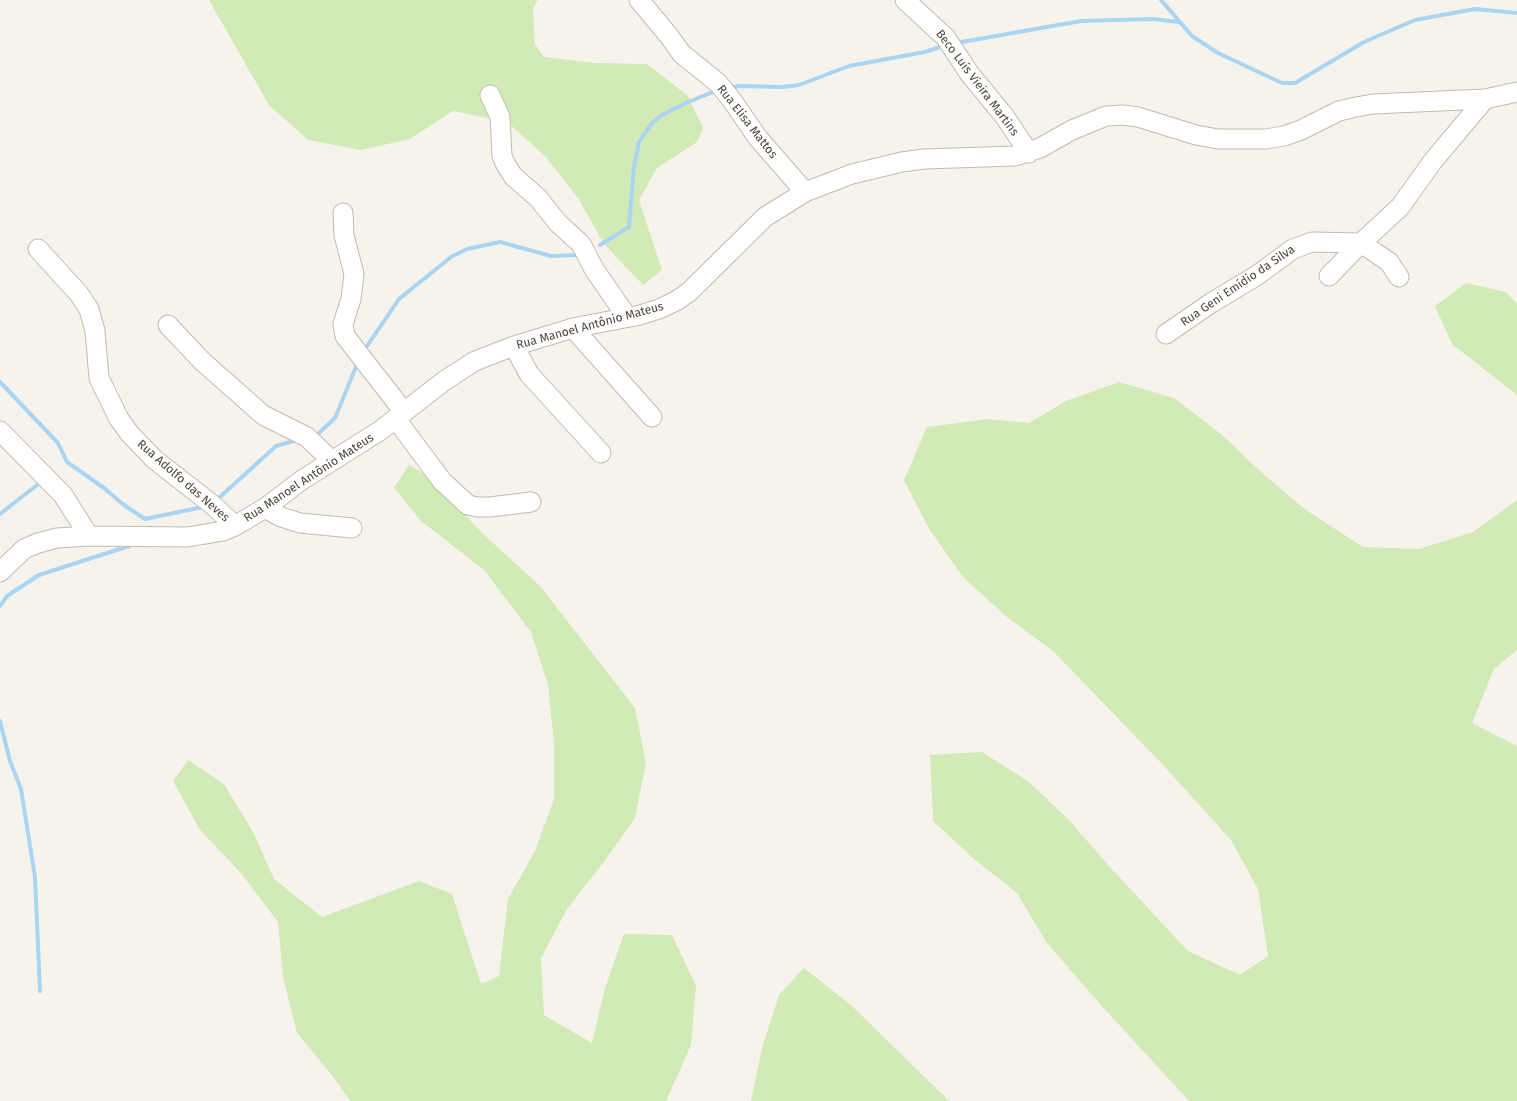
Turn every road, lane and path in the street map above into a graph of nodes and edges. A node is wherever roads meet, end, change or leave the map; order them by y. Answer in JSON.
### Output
{"nodes":[{"id":1,"x":639,"y":0,"type":"edge"},
{"id":2,"x":905,"y":0,"type":"edge"},
{"id":3,"x":1517,"y":92,"type":"edge"},
{"id":4,"x":490,"y":95,"type":"dead end"},
{"id":5,"x":1485,"y":99,"type":"junction"},
{"id":6,"x":1029,"y":153,"type":"junction"},
{"id":7,"x":805,"y":192,"type":"junction"},
{"id":8,"x":343,"y":212,"type":"dead end"},
{"id":9,"x":1361,"y":243,"type":"junction"},
{"id":10,"x":38,"y":249,"type":"dead end"},
{"id":11,"x":1329,"y":276,"type":"dead end"},
{"id":12,"x":1399,"y":277,"type":"dead end"},
{"id":13,"x":626,"y":318,"type":"junction"},
{"id":14,"x":168,"y":325,"type":"dead end"},
{"id":15,"x":573,"y":328,"type":"junction"},
{"id":16,"x":1166,"y":334,"type":"dead end"},
{"id":17,"x":514,"y":346,"type":"junction"},
{"id":18,"x":400,"y":416,"type":"junction"},
{"id":19,"x":652,"y":417,"type":"dead end"},
{"id":20,"x":0,"y":431,"type":"edge"},
{"id":21,"x":601,"y":453,"type":"dead end"},
{"id":22,"x":332,"y":461,"type":"junction"},
{"id":23,"x":531,"y":502,"type":"dead end"},
{"id":24,"x":265,"y":508,"type":"junction"},
{"id":25,"x":235,"y":526,"type":"junction"},
{"id":26,"x":352,"y":528,"type":"dead end"},
{"id":27,"x":89,"y":536,"type":"junction"},
{"id":28,"x":0,"y":572,"type":"edge"}],
"edges":[{"from":1,"to":7,"type":"street","name":"Rua Elisa Mattos"},
{"from":2,"to":6,"type":"street","name":"Beco Luís Vieira Martins"},
{"from":3,"to":5,"type":"street","name":"Rua Manoel Antônio Mateus"},
{"from":4,"to":13,"type":"street"},
{"from":5,"to":6,"type":"street","name":"Rua Manoel Antônio Mateus"},
{"from":5,"to":9,"type":"street"},
{"from":6,"to":7,"type":"street","name":"Rua Manoel Antônio Mateus"},
{"from":7,"to":13,"type":"street","name":"Rua Manoel Antônio Mateus"},
{"from":8,"to":18,"type":"street"},
{"from":9,"to":11,"type":"street"},
{"from":9,"to":12,"type":"street"},
{"from":9,"to":16,"type":"street","name":"Rua Geni Emídio da Silva"},
{"from":10,"to":25,"type":"street","name":"Rua Adolfo das Neves"},
{"from":13,"to":15,"type":"street","name":"Rua Manoel Antônio Mateus"},
{"from":14,"to":22,"type":"street"},
{"from":15,"to":17,"type":"street","name":"Rua Manoel Antônio Mateus"},
{"from":15,"to":19,"type":"street"},
{"from":17,"to":18,"type":"street","name":"Rua Manoel Antônio Mateus"},
{"from":17,"to":21,"type":"street"},
{"from":18,"to":22,"type":"street","name":"Rua Manoel Antônio Mateus"},
{"from":18,"to":23,"type":"street"},
{"from":20,"to":27,"type":"street"},
{"from":22,"to":24,"type":"street","name":"Rua Manoel Antônio Mateus"},
{"from":24,"to":25,"type":"street","name":"Rua Manoel Antônio Mateus"},
{"from":24,"to":26,"type":"street"},
{"from":25,"to":27,"type":"street","name":"Rua Manoel Antônio Mateus"},
{"from":27,"to":28,"type":"street","name":"Rua Manoel Antônio Mateus"}]}
